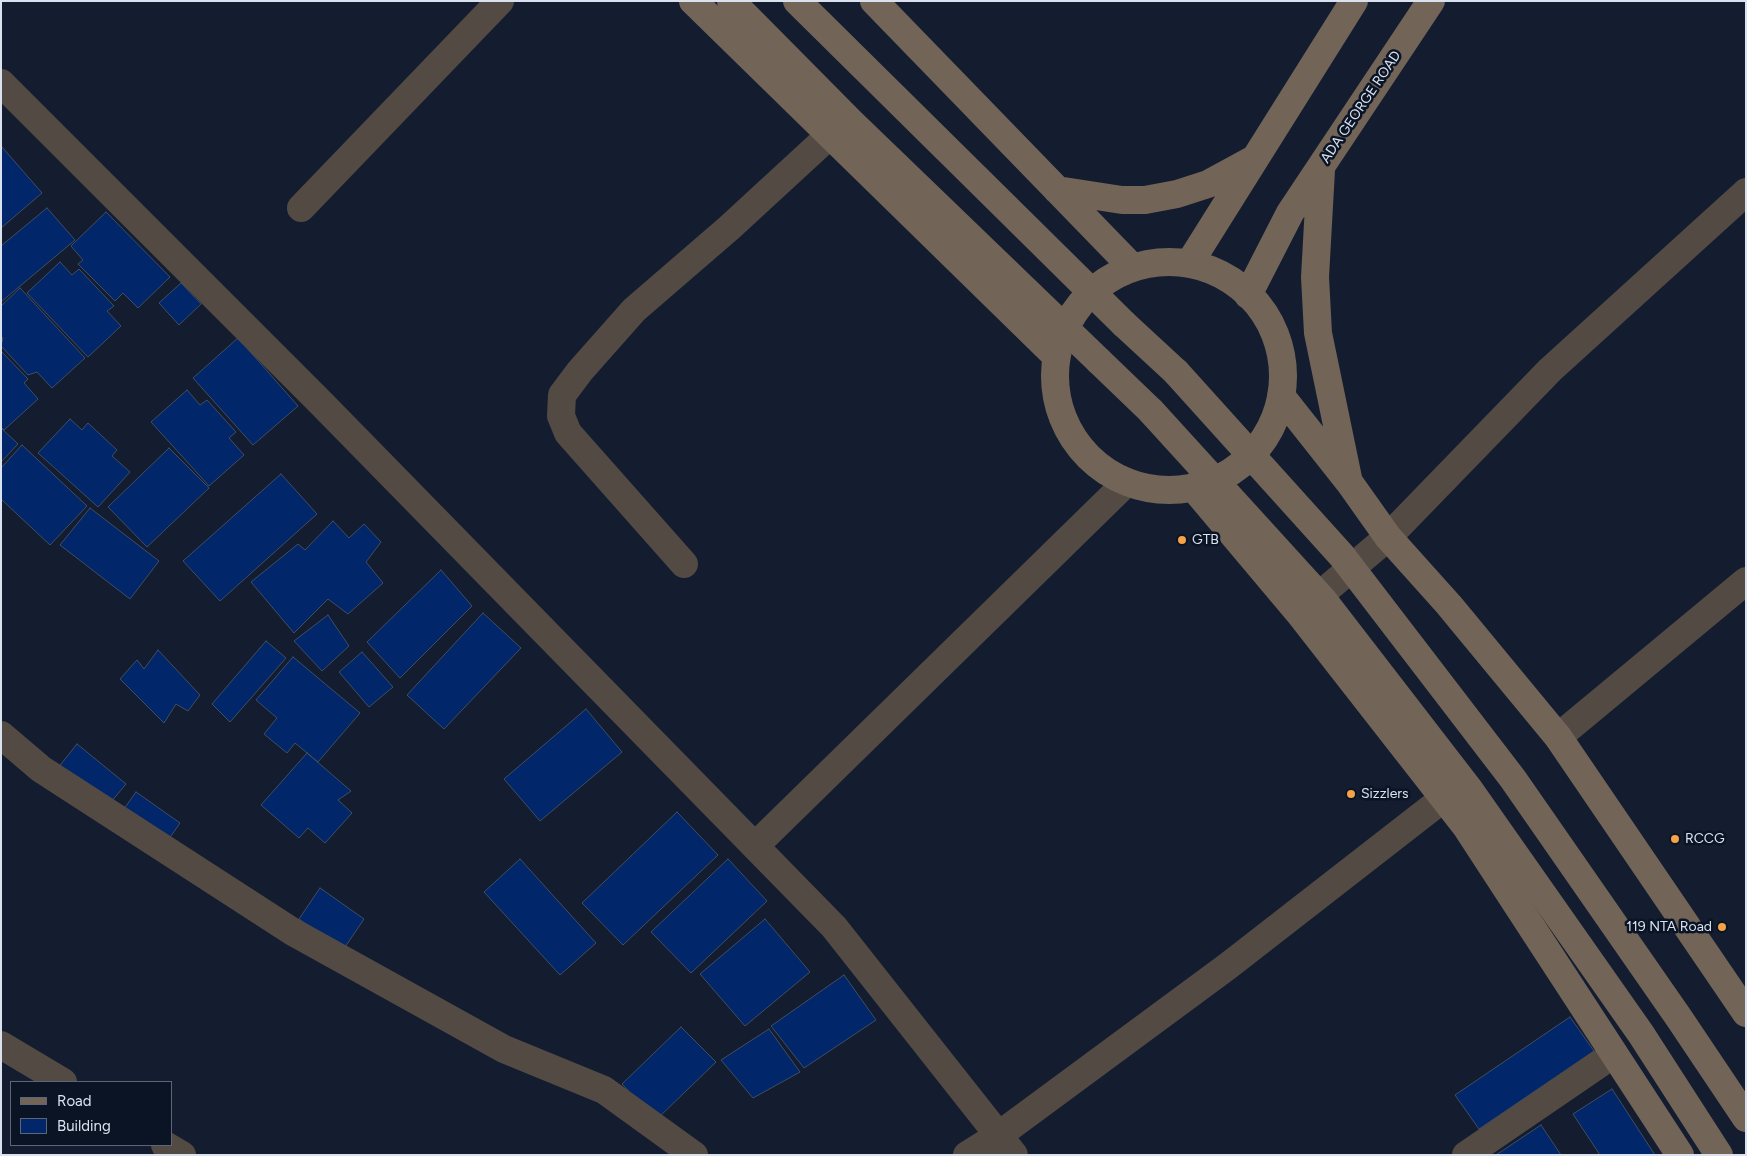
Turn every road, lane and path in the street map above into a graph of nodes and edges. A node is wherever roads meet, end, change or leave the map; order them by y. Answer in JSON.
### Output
{"nodes":[{"id":1,"x":500,"y":1,"type":"edge"},
{"id":2,"x":694,"y":1,"type":"edge"},
{"id":3,"x":731,"y":1,"type":"edge"},
{"id":4,"x":797,"y":1,"type":"edge"},
{"id":5,"x":874,"y":1,"type":"edge"},
{"id":6,"x":1354,"y":1,"type":"edge"},
{"id":7,"x":1431,"y":1,"type":"edge"},
{"id":8,"x":1,"y":83,"type":"edge"},
{"id":9,"x":830,"y":135,"type":"junction"},
{"id":10,"x":1256,"y":158,"type":"junction"},
{"id":11,"x":1321,"y":167,"type":"junction"},
{"id":12,"x":1057,"y":190,"type":"junction"},
{"id":13,"x":1746,"y":192,"type":"edge"},
{"id":14,"x":301,"y":208,"type":"dead end"},
{"id":15,"x":1188,"y":264,"type":"junction"},
{"id":16,"x":1133,"y":268,"type":"junction"},
{"id":17,"x":1248,"y":295,"type":"junction"},
{"id":18,"x":1056,"y":356,"type":"junction"},
{"id":19,"x":1281,"y":396,"type":"junction"},
{"id":20,"x":1127,"y":482,"type":"junction"},
{"id":21,"x":1349,"y":482,"type":"junction"},
{"id":22,"x":1193,"y":487,"type":"junction"},
{"id":23,"x":1388,"y":537,"type":"junction"},
{"id":24,"x":684,"y":564,"type":"dead end"},
{"id":25,"x":1746,"y":581,"type":"edge"},
{"id":26,"x":1299,"y":613,"type":"junction"},
{"id":27,"x":1,"y":735,"type":"edge"},
{"id":28,"x":1558,"y":737,"type":"junction"},
{"id":29,"x":1444,"y":798,"type":"junction"},
{"id":30,"x":756,"y":845,"type":"junction"},
{"id":31,"x":1741,"y":997,"type":"edge"},
{"id":32,"x":1,"y":1044,"type":"edge"},
{"id":33,"x":1614,"y":1054,"type":"junction"},
{"id":34,"x":61,"y":1081,"type":"edge"},
{"id":35,"x":1746,"y":1118,"type":"edge"},
{"id":36,"x":1006,"y":1145,"type":"edge"},
{"id":37,"x":166,"y":1146,"type":"edge"},
{"id":38,"x":182,"y":1155,"type":"edge"},
{"id":39,"x":694,"y":1155,"type":"edge"},
{"id":40,"x":967,"y":1155,"type":"edge"},
{"id":41,"x":1466,"y":1155,"type":"edge"},
{"id":42,"x":1680,"y":1155,"type":"edge"},
{"id":43,"x":1719,"y":1155,"type":"edge"}],
"edges":[{"from":1,"to":14,"type":"street"},
{"from":2,"to":9,"type":"main road"},
{"from":3,"to":43,"type":"main road","bridge":true},
{"from":4,"to":35,"type":"main road","bridge":true},
{"from":5,"to":12,"type":"main road"},
{"from":6,"to":10,"type":"main road"},
{"from":7,"to":11,"type":"main road","name":"ADA GEORGE ROAD"},
{"from":8,"to":30,"type":"street"},
{"from":9,"to":18,"type":"main road"},
{"from":9,"to":24,"type":"street"},
{"from":10,"to":12,"type":"main road"},
{"from":10,"to":15,"type":"main road"},
{"from":11,"to":17,"type":"main road","name":"ADA GEORGE ROAD"},
{"from":11,"to":21,"type":"main road"},
{"from":12,"to":16,"type":"main road"},
{"from":13,"to":23,"type":"street"},
{"from":15,"to":16,"type":"main road"},
{"from":15,"to":17,"type":"main road"},
{"from":16,"to":18,"type":"main road"},
{"from":17,"to":19,"type":"main road"},
{"from":18,"to":20,"type":"main road"},
{"from":19,"to":21,"type":"main road"},
{"from":19,"to":22,"type":"main road"},
{"from":20,"to":22,"type":"main road"},
{"from":20,"to":30,"type":"street"},
{"from":21,"to":23,"type":"main road"},
{"from":22,"to":26,"type":"main road"},
{"from":23,"to":26,"type":"street"},
{"from":23,"to":28,"type":"main road"},
{"from":25,"to":28,"type":"street"},
{"from":26,"to":29,"type":"main road"},
{"from":27,"to":39,"type":"street"},
{"from":28,"to":31,"type":"main road"},
{"from":29,"to":33,"type":"main road"},
{"from":29,"to":36,"type":"street"},
{"from":30,"to":36,"type":"street"},
{"from":32,"to":34,"type":"street"},
{"from":33,"to":41,"type":"street"},
{"from":33,"to":42,"type":"main road"},
{"from":36,"to":40,"type":"street"},
{"from":37,"to":38,"type":"street"}]}
